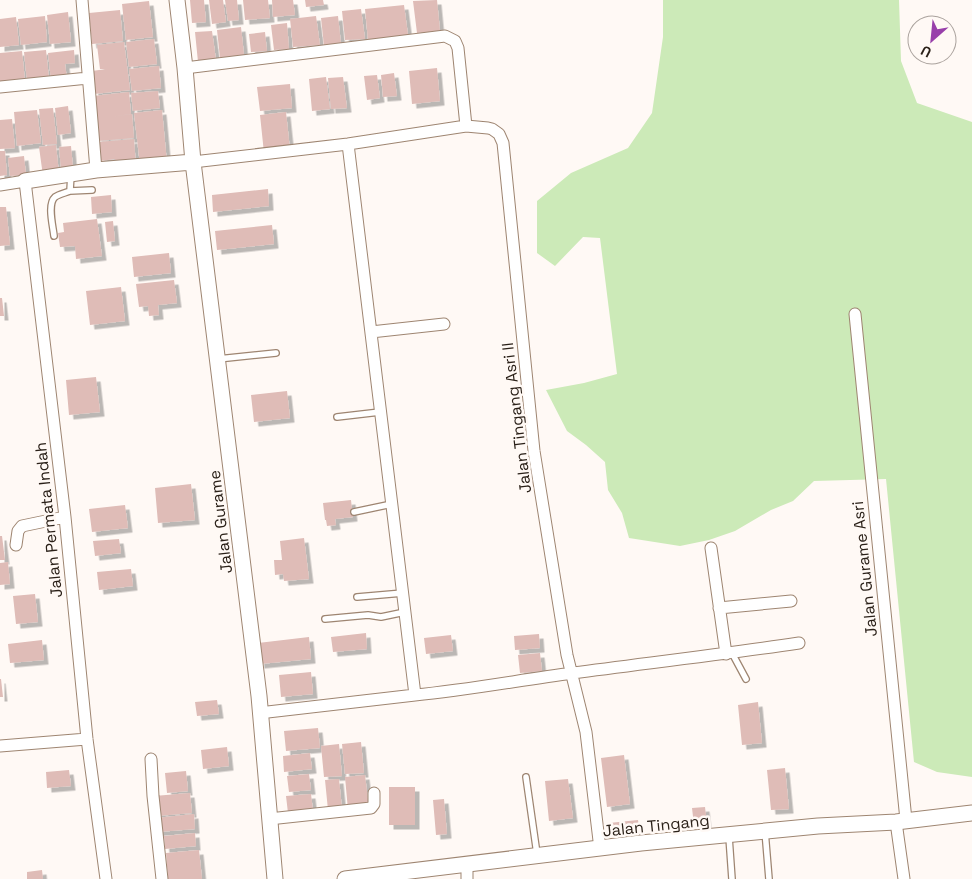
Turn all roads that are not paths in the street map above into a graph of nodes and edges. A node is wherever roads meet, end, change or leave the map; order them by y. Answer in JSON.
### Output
{"nodes":[{"id":1,"x":82,"y":0,"type":"edge"},
{"id":2,"x":177,"y":0,"type":"edge"},
{"id":3,"x":185,"y":68,"type":"junction"},
{"id":4,"x":88,"y":78,"type":"junction"},
{"id":5,"x":0,"y":87,"type":"edge"},
{"id":6,"x":466,"y":126,"type":"junction"},
{"id":7,"x":348,"y":144,"type":"junction"},
{"id":8,"x":193,"y":162,"type":"junction"},
{"id":9,"x":96,"y":170,"type":"junction"},
{"id":10,"x":71,"y":174,"type":"junction"},
{"id":11,"x":25,"y":181,"type":"junction"},
{"id":12,"x":0,"y":185,"type":"edge"},
{"id":13,"x":92,"y":190,"type":"dead end"},
{"id":14,"x":70,"y":191,"type":"junction"},
{"id":15,"x":54,"y":236,"type":"dead end"},
{"id":16,"x":855,"y":314,"type":"dead end"},
{"id":17,"x":444,"y":324,"type":"dead end"},
{"id":18,"x":371,"y":332,"type":"junction"},
{"id":19,"x":276,"y":353,"type":"dead end"},
{"id":20,"x":218,"y":360,"type":"junction"},
{"id":21,"x":380,"y":412,"type":"junction"},
{"id":22,"x":337,"y":417,"type":"dead end"},
{"id":23,"x":392,"y":504,"type":"junction"},
{"id":24,"x":354,"y":512,"type":"dead end"},
{"id":25,"x":65,"y":517,"type":"junction"},
{"id":26,"x":16,"y":545,"type":"dead end"},
{"id":27,"x":711,"y":548,"type":"dead end"},
{"id":28,"x":402,"y":593,"type":"junction"},
{"id":29,"x":357,"y":598,"type":"dead end"},
{"id":30,"x":791,"y":601,"type":"dead end"},
{"id":31,"x":719,"y":608,"type":"junction"},
{"id":32,"x":405,"y":612,"type":"junction"},
{"id":33,"x":325,"y":619,"type":"dead end"},
{"id":34,"x":799,"y":643,"type":"dead end"},
{"id":35,"x":729,"y":653,"type":"junction"},
{"id":36,"x":571,"y":673,"type":"junction"},
{"id":37,"x":746,"y":678,"type":"dead end"},
{"id":38,"x":415,"y":695,"type":"junction"},
{"id":39,"x":260,"y":713,"type":"junction"},
{"id":40,"x":87,"y":739,"type":"junction"},
{"id":41,"x":0,"y":746,"type":"edge"},
{"id":42,"x":151,"y":759,"type":"dead end"},
{"id":43,"x":526,"y":777,"type":"dead end"},
{"id":44,"x":374,"y":793,"type":"dead end"},
{"id":45,"x":972,"y":813,"type":"edge"},
{"id":46,"x":269,"y":819,"type":"junction"},
{"id":47,"x":901,"y":821,"type":"junction"},
{"id":48,"x":765,"y":831,"type":"junction"},
{"id":49,"x":729,"y":834,"type":"junction"},
{"id":50,"x":600,"y":849,"type":"junction"},
{"id":51,"x":537,"y":856,"type":"junction"},
{"id":52,"x":467,"y":872,"type":"edge"},
{"id":53,"x":361,"y":878,"type":"edge"},
{"id":54,"x":106,"y":879,"type":"edge"},
{"id":55,"x":162,"y":879,"type":"edge"},
{"id":56,"x":275,"y":879,"type":"edge"},
{"id":57,"x":345,"y":879,"type":"edge"},
{"id":58,"x":732,"y":879,"type":"edge"},
{"id":59,"x":769,"y":879,"type":"edge"},
{"id":60,"x":904,"y":879,"type":"edge"}],
"edges":[{"from":1,"to":4,"type":"street"},
{"from":2,"to":3,"type":"street","name":"Jalan Gurame"},
{"from":3,"to":6,"type":"street"},
{"from":3,"to":8,"type":"street","name":"Jalan Gurame"},
{"from":4,"to":5,"type":"street"},
{"from":4,"to":9,"type":"street"},
{"from":6,"to":7,"type":"street","name":"Jalan Tingang Asri II"},
{"from":6,"to":36,"type":"street","name":"Jalan Tingang Asri II"},
{"from":7,"to":8,"type":"street","name":"Jalan Tingang Asri II"},
{"from":7,"to":18,"type":"street"},
{"from":8,"to":9,"type":"street"},
{"from":8,"to":20,"type":"street","name":"Jalan Gurame"},
{"from":9,"to":10,"type":"street"},
{"from":10,"to":11,"type":"street"},
{"from":10,"to":14,"type":"lane"},
{"from":11,"to":12,"type":"street"},
{"from":11,"to":25,"type":"street","name":"Jalan Permata Indah"},
{"from":13,"to":14,"type":"lane"},
{"from":14,"to":15,"type":"lane"},
{"from":16,"to":47,"type":"street","name":"Jalan Gurame Asri"},
{"from":17,"to":18,"type":"street"},
{"from":18,"to":21,"type":"street"},
{"from":19,"to":20,"type":"lane"},
{"from":20,"to":39,"type":"street","name":"Jalan Gurame"},
{"from":21,"to":22,"type":"lane"},
{"from":21,"to":23,"type":"street"},
{"from":23,"to":24,"type":"lane"},
{"from":23,"to":28,"type":"street"},
{"from":25,"to":26,"type":"street"},
{"from":25,"to":40,"type":"street","name":"Jalan Permata Indah"},
{"from":27,"to":31,"type":"street"},
{"from":28,"to":29,"type":"lane"},
{"from":28,"to":32,"type":"street"},
{"from":30,"to":31,"type":"street"},
{"from":31,"to":35,"type":"street"},
{"from":32,"to":33,"type":"lane"},
{"from":32,"to":38,"type":"street"},
{"from":34,"to":35,"type":"street"},
{"from":35,"to":36,"type":"street"},
{"from":35,"to":37,"type":"lane"},
{"from":36,"to":38,"type":"street"},
{"from":36,"to":50,"type":"street","name":"Jalan Tingang Asri II"},
{"from":38,"to":39,"type":"street"},
{"from":39,"to":46,"type":"street","name":"Jalan Gurame"},
{"from":40,"to":41,"type":"street"},
{"from":40,"to":54,"type":"street","name":"Jalan Permata Indah"},
{"from":42,"to":55,"type":"street"},
{"from":43,"to":51,"type":"lane"},
{"from":44,"to":46,"type":"street"},
{"from":45,"to":47,"type":"street","name":"Jalan Tingang"},
{"from":46,"to":56,"type":"street","name":"Jalan Gurame"},
{"from":47,"to":48,"type":"street","name":"Jalan Tingang"},
{"from":47,"to":60,"type":"street","name":"Jalan Gurame Asri"},
{"from":48,"to":49,"type":"street","name":"Jalan Tingang"},
{"from":48,"to":59,"type":"lane"},
{"from":49,"to":50,"type":"street","name":"Jalan Tingang"},
{"from":49,"to":58,"type":"lane"},
{"from":50,"to":51,"type":"street","name":"Jalan Tingang"},
{"from":51,"to":52,"type":"street","name":"Jalan Tingang"},
{"from":52,"to":53,"type":"street","name":"Jalan Tingang"},
{"from":53,"to":57,"type":"street","name":"Jalan Tingang"}]}
